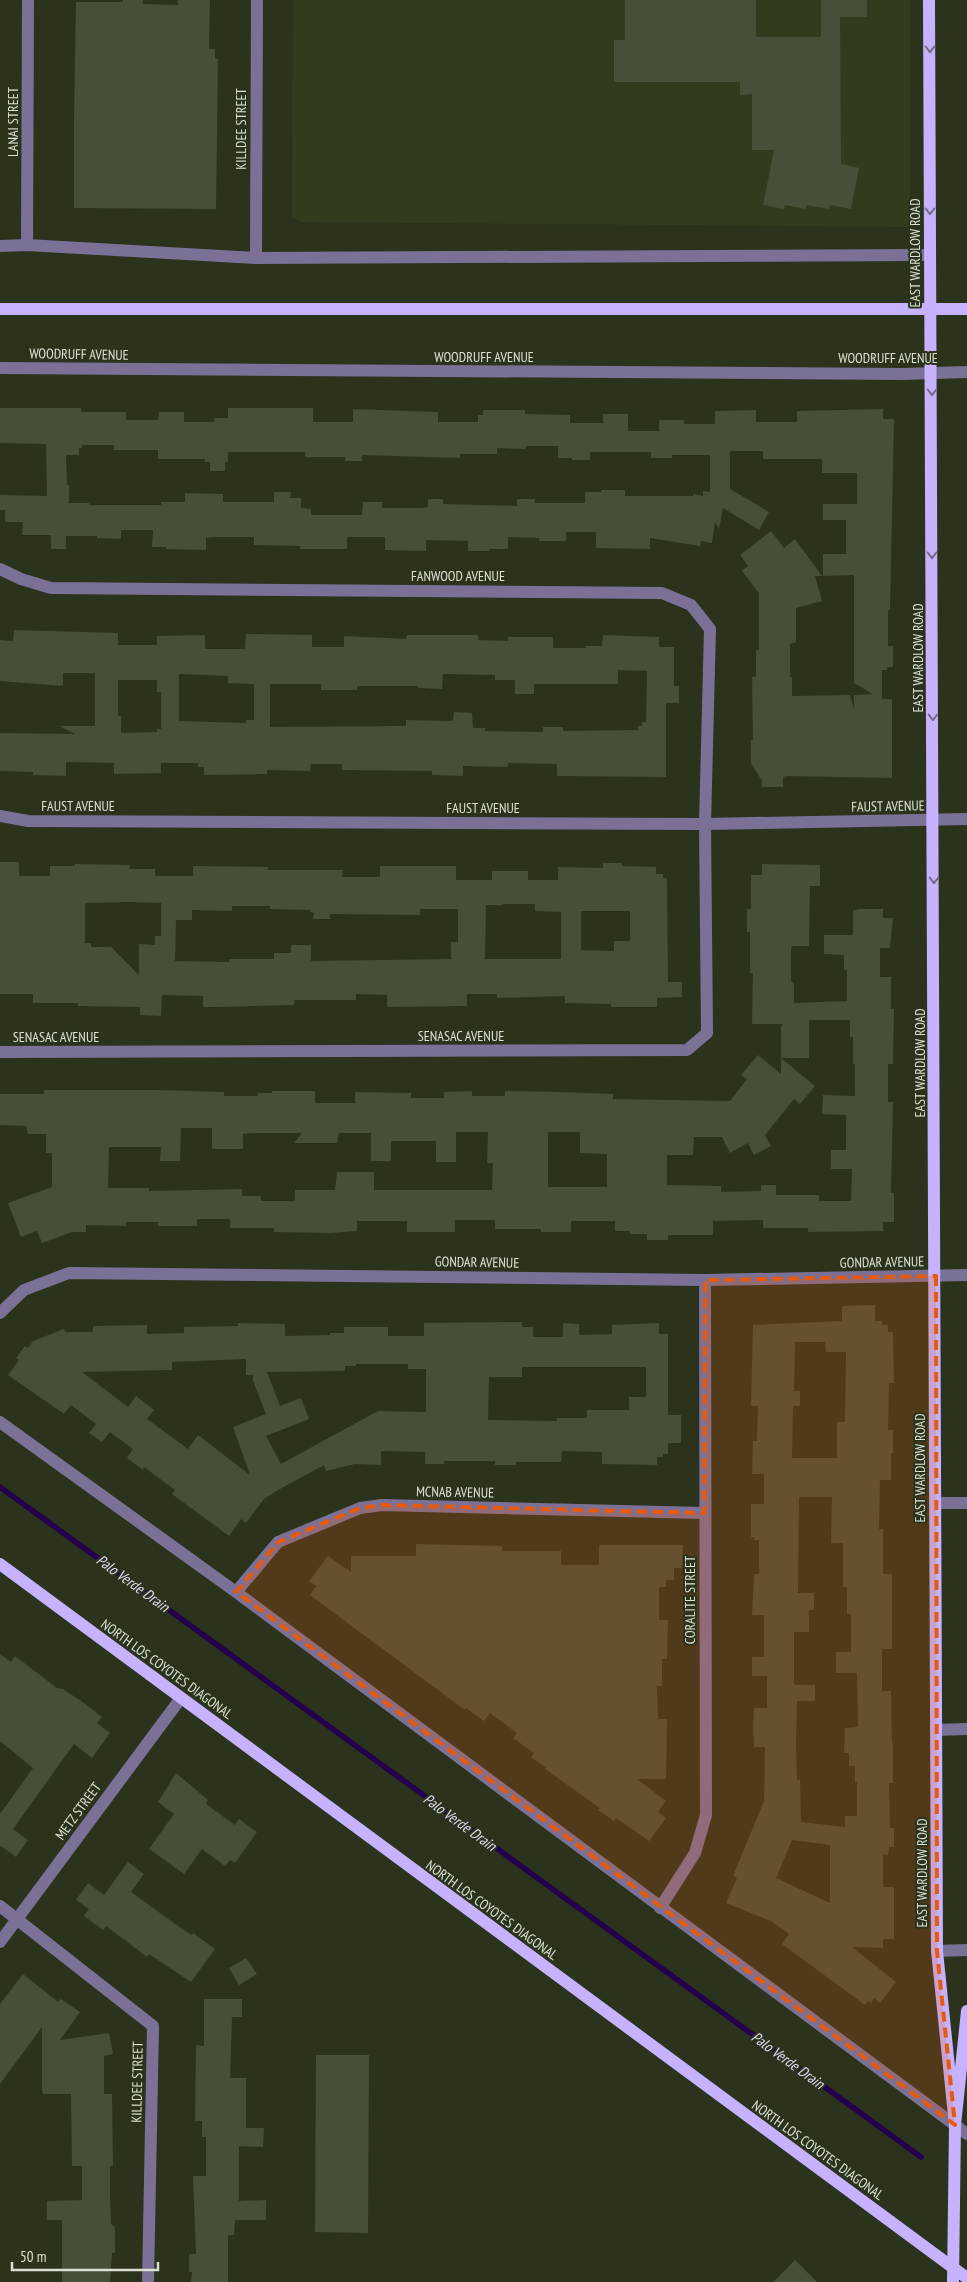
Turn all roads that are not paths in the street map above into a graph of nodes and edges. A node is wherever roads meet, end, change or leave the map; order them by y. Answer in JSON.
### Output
{"nodes":[{"id":1,"x":28,"y":0,"type":"edge"},
{"id":2,"x":257,"y":0,"type":"edge"},
{"id":3,"x":929,"y":0,"type":"edge"},
{"id":4,"x":27,"y":245,"type":"junction"},
{"id":5,"x":0,"y":246,"type":"edge"},
{"id":6,"x":930,"y":255,"type":"junction"},
{"id":7,"x":256,"y":258,"type":"junction"},
{"id":8,"x":0,"y":309,"type":"edge"},
{"id":9,"x":930,"y":309,"type":"junction"},
{"id":10,"x":967,"y":309,"type":"edge"},
{"id":11,"x":0,"y":368,"type":"edge"},
{"id":12,"x":967,"y":372,"type":"edge"},
{"id":13,"x":932,"y":373,"type":"junction"},
{"id":14,"x":0,"y":569,"type":"edge"},
{"id":15,"x":0,"y":816,"type":"edge"},
{"id":16,"x":967,"y":819,"type":"edge"},
{"id":17,"x":933,"y":820,"type":"junction"},
{"id":18,"x":705,"y":824,"type":"junction"},
{"id":19,"x":0,"y":1052,"type":"edge"},
{"id":20,"x":936,"y":1276,"type":"junction"},
{"id":21,"x":967,"y":1276,"type":"edge"},
{"id":22,"x":705,"y":1280,"type":"junction"},
{"id":23,"x":0,"y":1313,"type":"edge"},
{"id":24,"x":0,"y":1422,"type":"edge"},
{"id":25,"x":935,"y":1503,"type":"junction"},
{"id":26,"x":967,"y":1503,"type":"edge"},
{"id":27,"x":704,"y":1513,"type":"junction"},
{"id":28,"x":0,"y":1564,"type":"edge"},
{"id":29,"x":236,"y":1592,"type":"junction"},
{"id":30,"x":181,"y":1698,"type":"junction"},
{"id":31,"x":967,"y":1729,"type":"edge"},
{"id":32,"x":936,"y":1730,"type":"junction"},
{"id":33,"x":0,"y":1906,"type":"edge"},
{"id":34,"x":660,"y":1908,"type":"junction"},
{"id":35,"x":17,"y":1919,"type":"junction"},
{"id":36,"x":0,"y":1942,"type":"edge"},
{"id":37,"x":967,"y":1950,"type":"edge"},
{"id":38,"x":937,"y":1951,"type":"junction"},
{"id":39,"x":967,"y":2011,"type":"edge"},
{"id":40,"x":955,"y":2125,"type":"junction"},
{"id":41,"x":967,"y":2134,"type":"edge"},
{"id":42,"x":953,"y":2268,"type":"junction"},
{"id":43,"x":967,"y":2278,"type":"edge"},
{"id":44,"x":148,"y":2282,"type":"edge"},
{"id":45,"x":953,"y":2282,"type":"edge"}],
"edges":[{"from":1,"to":4,"type":"street","name":"LANAI STREET"},
{"from":2,"to":7,"type":"street","name":"KILLDEE STREET"},
{"from":3,"to":6,"type":"main road","name":"EAST WARDLOW ROAD","one_way":true},
{"from":4,"to":5,"type":"street"},
{"from":4,"to":7,"type":"street"},
{"from":6,"to":7,"type":"street"},
{"from":6,"to":9,"type":"main road","name":"EAST WARDLOW ROAD"},
{"from":8,"to":9,"type":"main road"},
{"from":9,"to":10,"type":"main road"},
{"from":9,"to":13,"type":"main road","name":"EAST WARDLOW ROAD"},
{"from":11,"to":13,"type":"street","name":"WOODRUFF AVENUE"},
{"from":12,"to":13,"type":"street","name":"WOODRUFF AVENUE"},
{"from":13,"to":17,"type":"main road","name":"EAST WARDLOW ROAD","one_way":true},
{"from":14,"to":18,"type":"street","name":"FANWOOD AVENUE"},
{"from":15,"to":18,"type":"street","name":"FAUST AVENUE"},
{"from":16,"to":17,"type":"street","name":"FAUST AVENUE"},
{"from":17,"to":18,"type":"street","name":"FAUST AVENUE"},
{"from":17,"to":20,"type":"main road","name":"EAST WARDLOW ROAD","one_way":true},
{"from":18,"to":19,"type":"street","name":"SENASAC AVENUE"},
{"from":20,"to":21,"type":"street","name":"GONDAR AVENUE"},
{"from":20,"to":22,"type":"street","name":"GONDAR AVENUE"},
{"from":20,"to":25,"type":"main road","name":"EAST WARDLOW ROAD"},
{"from":22,"to":23,"type":"street","name":"GONDAR AVENUE"},
{"from":22,"to":27,"type":"street","name":"CORALITE STREET"},
{"from":24,"to":29,"type":"street"},
{"from":25,"to":26,"type":"street"},
{"from":25,"to":32,"type":"main road","name":"EAST WARDLOW ROAD"},
{"from":27,"to":29,"type":"street","name":"MCNAB AVENUE"},
{"from":27,"to":34,"type":"street","name":"CORALITE STREET"},
{"from":28,"to":30,"type":"main road","name":"NORTH LOS COYOTES DIAGONAL"},
{"from":29,"to":34,"type":"street"},
{"from":30,"to":35,"type":"street","name":"METZ STREET"},
{"from":30,"to":42,"type":"main road","name":"NORTH LOS COYOTES DIAGONAL"},
{"from":31,"to":32,"type":"street"},
{"from":32,"to":38,"type":"main road","name":"EAST WARDLOW ROAD"},
{"from":33,"to":35,"type":"street"},
{"from":34,"to":40,"type":"street"},
{"from":35,"to":36,"type":"street","name":"METZ STREET"},
{"from":35,"to":44,"type":"street","name":"KILLDEE STREET"},
{"from":37,"to":38,"type":"street"},
{"from":38,"to":40,"type":"main road","name":"EAST WARDLOW ROAD"},
{"from":39,"to":40,"type":"main road","name":"EAST WARDLOW ROAD"},
{"from":40,"to":41,"type":"street"},
{"from":40,"to":42,"type":"main road","name":"EAST WARDLOW ROAD"},
{"from":42,"to":43,"type":"main road","name":"NORTH LOS COYOTES DIAGONAL"},
{"from":42,"to":45,"type":"main road","name":"EAST WARDLOW ROAD"}]}
